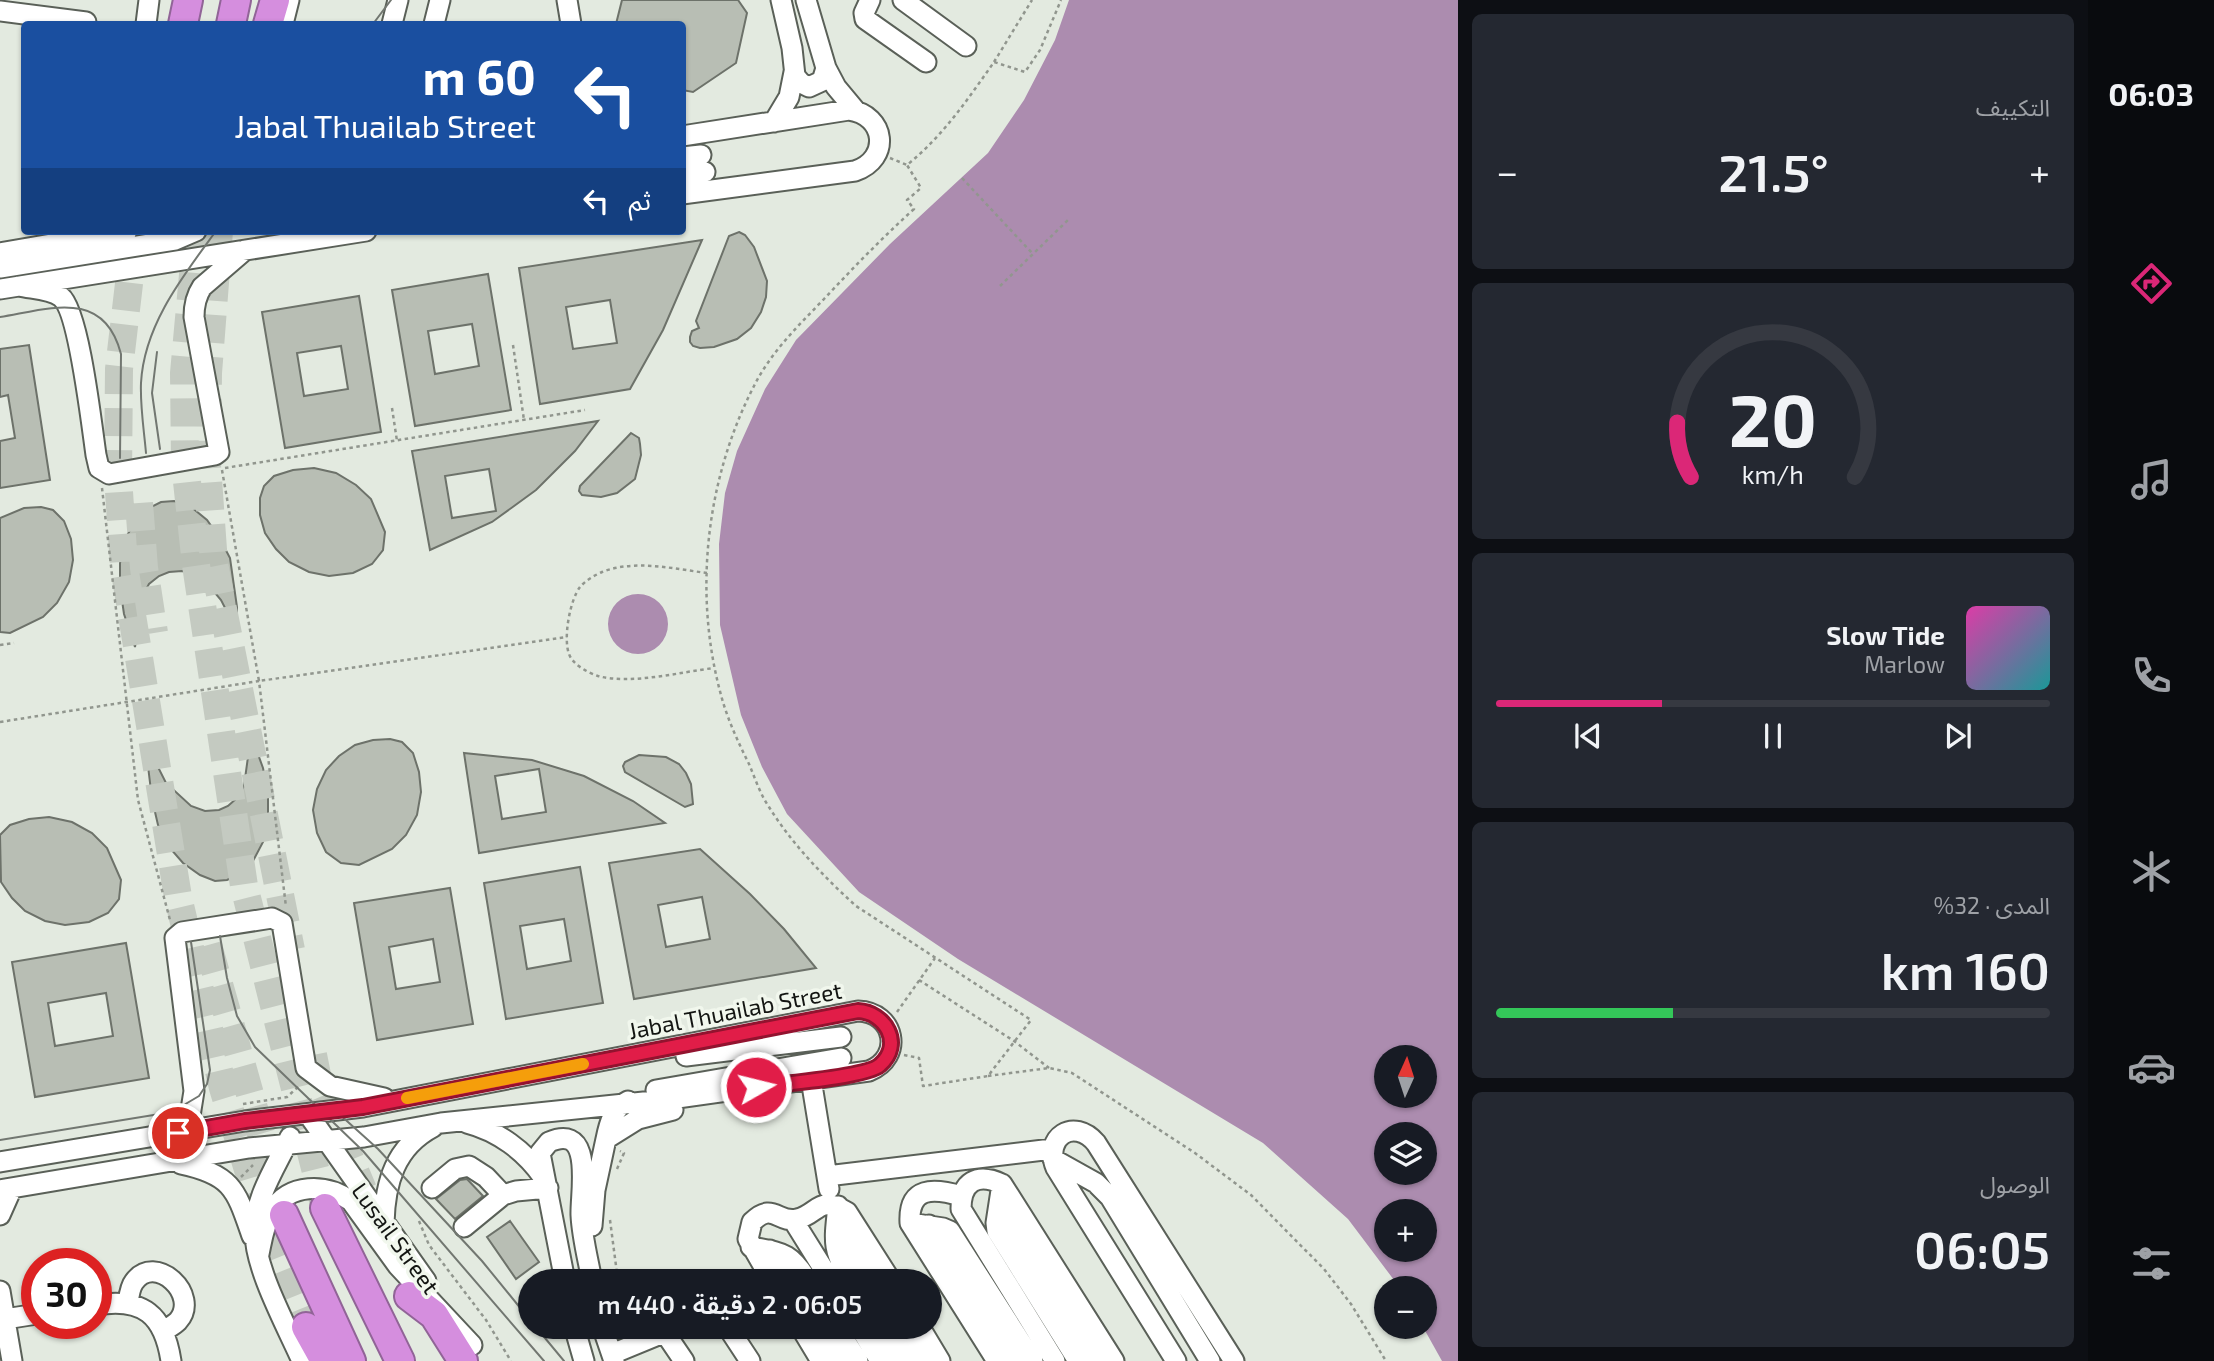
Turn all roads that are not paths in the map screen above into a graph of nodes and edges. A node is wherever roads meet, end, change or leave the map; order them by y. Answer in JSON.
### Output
{"nodes":[{"id":1,"x":149,"y":0,"type":"edge"},
{"id":2,"x":171,"y":0,"type":"edge"},
{"id":3,"x":187,"y":0,"type":"edge"},
{"id":4,"x":236,"y":0,"type":"edge"},
{"id":5,"x":254,"y":0,"type":"edge"},
{"id":6,"x":275,"y":0,"type":"edge"},
{"id":7,"x":289,"y":0,"type":"edge"},
{"id":8,"x":398,"y":0,"type":"edge"},
{"id":9,"x":440,"y":0,"type":"edge"},
{"id":10,"x":567,"y":0,"type":"edge"},
{"id":11,"x":781,"y":0,"type":"edge"},
{"id":12,"x":806,"y":0,"type":"edge"},
{"id":13,"x":870,"y":0,"type":"edge"},
{"id":14,"x":903,"y":0,"type":"edge"},
{"id":15,"x":0,"y":11,"type":"edge"},
{"id":16,"x":78,"y":21,"type":"edge"},
{"id":17,"x":146,"y":21,"type":"edge"},
{"id":18,"x":168,"y":21,"type":"edge"},
{"id":19,"x":184,"y":21,"type":"edge"},
{"id":20,"x":232,"y":21,"type":"edge"},
{"id":21,"x":250,"y":21,"type":"edge"},
{"id":22,"x":269,"y":21,"type":"edge"},
{"id":23,"x":284,"y":21,"type":"edge"},
{"id":24,"x":393,"y":21,"type":"edge"},
{"id":25,"x":435,"y":21,"type":"edge"},
{"id":26,"x":570,"y":21,"type":"edge"},
{"id":27,"x":966,"y":46,"type":"dead end"},
{"id":28,"x":926,"y":62,"type":"dead end"},
{"id":29,"x":826,"y":68,"type":"junction"},
{"id":30,"x":794,"y":72,"type":"junction"},
{"id":31,"x":856,"y":111,"type":"junction"},
{"id":32,"x":774,"y":121,"type":"junction"},
{"id":33,"x":686,"y":135,"type":"edge"},
{"id":34,"x":686,"y":193,"type":"edge"},
{"id":35,"x":87,"y":235,"type":"edge"},
{"id":36,"x":170,"y":235,"type":"edge"},
{"id":37,"x":317,"y":235,"type":"edge"},
{"id":38,"x":268,"y":239,"type":"edge"},
{"id":39,"x":237,"y":251,"type":"junction"},
{"id":40,"x":0,"y":253,"type":"edge"},
{"id":41,"x":0,"y":268,"type":"edge"},
{"id":42,"x":10,"y":288,"type":"edge"},
{"id":43,"x":841,"y":1037,"type":"dead end"},
{"id":44,"x":841,"y":1058,"type":"dead end"},
{"id":45,"x":504,"y":1079,"type":"junction"},
{"id":46,"x":811,"y":1079,"type":"junction"},
{"id":47,"x":715,"y":1093,"type":"junction"},
{"id":48,"x":395,"y":1101,"type":"junction"},
{"id":49,"x":620,"y":1105,"type":"junction"},
{"id":50,"x":304,"y":1115,"type":"junction"},
{"id":51,"x":450,"y":1122,"type":"junction"},
{"id":52,"x":178,"y":1133,"type":"junction"},
{"id":53,"x":327,"y":1141,"type":"junction"},
{"id":54,"x":605,"y":1142,"type":"junction"},
{"id":55,"x":287,"y":1144,"type":"junction"},
{"id":56,"x":1052,"y":1154,"type":"junction"},
{"id":57,"x":170,"y":1161,"type":"junction"},
{"id":58,"x":0,"y":1162,"type":"edge"},
{"id":59,"x":257,"y":1162,"type":"junction"},
{"id":60,"x":1071,"y":1170,"type":"junction"},
{"id":61,"x":827,"y":1176,"type":"junction"},
{"id":62,"x":1002,"y":1184,"type":"junction"},
{"id":63,"x":547,"y":1185,"type":"junction"},
{"id":64,"x":432,"y":1188,"type":"dead end"},
{"id":65,"x":6,"y":1189,"type":"edge"},
{"id":66,"x":503,"y":1195,"type":"junction"},
{"id":67,"x":961,"y":1196,"type":"junction"},
{"id":68,"x":999,"y":1204,"type":"junction"},
{"id":69,"x":835,"y":1206,"type":"junction"},
{"id":70,"x":325,"y":1208,"type":"tunnel mouth"},
{"id":71,"x":284,"y":1214,"type":"tunnel mouth"},
{"id":72,"x":0,"y":1215,"type":"edge"},
{"id":73,"x":793,"y":1220,"type":"junction"},
{"id":74,"x":384,"y":1223,"type":"junction"},
{"id":75,"x":919,"y":1224,"type":"junction"},
{"id":76,"x":464,"y":1227,"type":"dead end"},
{"id":77,"x":836,"y":1228,"type":"junction"},
{"id":78,"x":761,"y":1249,"type":"junction"},
{"id":79,"x":259,"y":1254,"type":"junction"},
{"id":80,"x":563,"y":1269,"type":"edge"},
{"id":81,"x":590,"y":1269,"type":"edge"},
{"id":82,"x":591,"y":1269,"type":"edge"},
{"id":83,"x":768,"y":1269,"type":"edge"},
{"id":84,"x":779,"y":1269,"type":"edge"},
{"id":85,"x":800,"y":1269,"type":"edge"},
{"id":86,"x":824,"y":1269,"type":"edge"},
{"id":87,"x":844,"y":1269,"type":"edge"},
{"id":88,"x":862,"y":1269,"type":"edge"},
{"id":89,"x":884,"y":1269,"type":"edge"},
{"id":90,"x":0,"y":1291,"type":"edge"},
{"id":91,"x":128,"y":1303,"type":"junction"},
{"id":92,"x":112,"y":1304,"type":"edge"},
{"id":93,"x":21,"y":1316,"type":"edge"},
{"id":94,"x":5,"y":1319,"type":"junction"},
{"id":95,"x":306,"y":1327,"type":"tunnel mouth"},
{"id":96,"x":164,"y":1331,"type":"junction"},
{"id":97,"x":578,"y":1339,"type":"edge"},
{"id":98,"x":607,"y":1339,"type":"edge"},
{"id":99,"x":653,"y":1339,"type":"edge"},
{"id":100,"x":676,"y":1339,"type":"edge"},
{"id":101,"x":736,"y":1339,"type":"edge"},
{"id":102,"x":808,"y":1339,"type":"edge"},
{"id":103,"x":827,"y":1339,"type":"edge"},
{"id":104,"x":844,"y":1339,"type":"edge"},
{"id":105,"x":867,"y":1339,"type":"edge"},
{"id":106,"x":888,"y":1339,"type":"edge"},
{"id":107,"x":905,"y":1339,"type":"edge"},
{"id":108,"x":927,"y":1339,"type":"edge"},
{"id":109,"x":468,"y":1353,"type":"edge"},
{"id":110,"x":613,"y":1357,"type":"edge"},
{"id":111,"x":12,"y":1361,"type":"edge"},
{"id":112,"x":171,"y":1361,"type":"edge"},
{"id":113,"x":302,"y":1361,"type":"edge"},
{"id":114,"x":322,"y":1361,"type":"edge"},
{"id":115,"x":351,"y":1361,"type":"edge"},
{"id":116,"x":400,"y":1361,"type":"edge"},
{"id":117,"x":441,"y":1361,"type":"edge"},
{"id":118,"x":484,"y":1361,"type":"edge"},
{"id":119,"x":584,"y":1361,"type":"edge"},
{"id":120,"x":684,"y":1361,"type":"edge"},
{"id":121,"x":750,"y":1361,"type":"edge"},
{"id":122,"x":821,"y":1361,"type":"edge"},
{"id":123,"x":841,"y":1361,"type":"edge"},
{"id":124,"x":858,"y":1361,"type":"edge"},
{"id":125,"x":880,"y":1361,"type":"edge"},
{"id":126,"x":901,"y":1361,"type":"edge"},
{"id":127,"x":919,"y":1361,"type":"edge"},
{"id":128,"x":940,"y":1361,"type":"edge"},
{"id":129,"x":997,"y":1361,"type":"edge"},
{"id":130,"x":1016,"y":1361,"type":"edge"},
{"id":131,"x":1033,"y":1361,"type":"edge"},
{"id":132,"x":1055,"y":1361,"type":"edge"},
{"id":133,"x":1077,"y":1361,"type":"edge"},
{"id":134,"x":1095,"y":1361,"type":"edge"},
{"id":135,"x":1114,"y":1361,"type":"edge"},
{"id":136,"x":1176,"y":1361,"type":"edge"},
{"id":137,"x":1191,"y":1361,"type":"edge"},
{"id":138,"x":1210,"y":1361,"type":"edge"},
{"id":139,"x":1234,"y":1361,"type":"edge"}],
"edges":[{"from":1,"to":17,"type":"street"},
{"from":2,"to":18,"type":"highway"},
{"from":3,"to":19,"type":"highway"},
{"from":4,"to":20,"type":"highway"},
{"from":5,"to":21,"type":"highway"},
{"from":6,"to":22,"type":"highway"},
{"from":7,"to":23,"type":"street"},
{"from":8,"to":24,"type":"street"},
{"from":9,"to":25,"type":"street"},
{"from":10,"to":26,"type":"street"},
{"from":11,"to":30,"type":"street"},
{"from":12,"to":29,"type":"street"},
{"from":13,"to":28,"type":"street"},
{"from":14,"to":27,"type":"street"},
{"from":15,"to":16,"type":"street"},
{"from":29,"to":30,"type":"street"},
{"from":29,"to":31,"type":"street"},
{"from":30,"to":32,"type":"street"},
{"from":31,"to":32,"type":"street"},
{"from":31,"to":34,"type":"street"},
{"from":32,"to":33,"type":"street"},
{"from":35,"to":40,"type":"street"},
{"from":36,"to":39,"type":"street"},
{"from":36,"to":41,"type":"street"},
{"from":37,"to":38,"type":"street"},
{"from":38,"to":39,"type":"street"},
{"from":39,"to":42,"type":"street"},
{"from":39,"to":42,"type":"street"},
{"from":43,"to":45,"type":"street"},
{"from":44,"to":49,"type":"street"},
{"from":45,"to":46,"type":"street","name":"Jabal Thuailab Street"},
{"from":45,"to":48,"type":"street","name":"Jabal Thuailab Street"},
{"from":46,"to":47,"type":"street"},
{"from":46,"to":61,"type":"street"},
{"from":47,"to":49,"type":"street"},
{"from":47,"to":54,"type":"street"},
{"from":48,"to":50,"type":"street","name":"Jabal Thuailab Street"},
{"from":48,"to":52,"type":"street"},
{"from":49,"to":51,"type":"street"},
{"from":49,"to":54,"type":"street"},
{"from":50,"to":52,"type":"street","name":"Jabal Thuailab Street"},
{"from":50,"to":53,"type":"street","name":"Lusail Street"},
{"from":50,"to":55,"type":"street"},
{"from":51,"to":53,"type":"street"},
{"from":51,"to":63,"type":"street"},
{"from":51,"to":74,"type":"street"},
{"from":52,"to":58,"type":"street","name":"Jabal Thuailab Street"},
{"from":53,"to":55,"type":"street"},
{"from":53,"to":74,"type":"street","name":"Lusail Street"},
{"from":54,"to":82,"type":"street"},
{"from":55,"to":59,"type":"street"},
{"from":55,"to":59,"type":"street"},
{"from":56,"to":60,"type":"street"},
{"from":56,"to":61,"type":"street"},
{"from":56,"to":136,"type":"street"},
{"from":56,"to":139,"type":"street"},
{"from":57,"to":59,"type":"street"},
{"from":57,"to":65,"type":"street"},
{"from":57,"to":79,"type":"street"},
{"from":59,"to":79,"type":"street"},
{"from":60,"to":137,"type":"street"},
{"from":60,"to":138,"type":"street"},
{"from":61,"to":69,"type":"street"},
{"from":62,"to":67,"type":"street"},
{"from":62,"to":68,"type":"street"},
{"from":62,"to":135,"type":"street"},
{"from":63,"to":66,"type":"street"},
{"from":63,"to":80,"type":"street"},
{"from":63,"to":81,"type":"street"},
{"from":64,"to":66,"type":"street"},
{"from":65,"to":72,"type":"street"},
{"from":66,"to":76,"type":"street"},
{"from":67,"to":75,"type":"street"},
{"from":67,"to":132,"type":"street"},
{"from":68,"to":133,"type":"street"},
{"from":68,"to":134,"type":"street"},
{"from":69,"to":73,"type":"street"},
{"from":69,"to":77,"type":"street"},
{"from":69,"to":89,"type":"street"},
{"from":70,"to":116,"type":"highway","name":"Lusail Street"},
{"from":71,"to":115,"type":"highway"},
{"from":73,"to":78,"type":"street"},
{"from":73,"to":86,"type":"street"},
{"from":74,"to":109,"type":"street","name":"Lusail Street"},
{"from":75,"to":129,"type":"street"},
{"from":75,"to":130,"type":"street"},
{"from":75,"to":131,"type":"street"},
{"from":77,"to":87,"type":"street"},
{"from":77,"to":88,"type":"street"},
{"from":78,"to":83,"type":"street"},
{"from":78,"to":84,"type":"street"},
{"from":78,"to":85,"type":"street"},
{"from":79,"to":109,"type":"street"},
{"from":79,"to":113,"type":"street"},
{"from":90,"to":94,"type":"street"},
{"from":91,"to":92,"type":"street"},
{"from":91,"to":96,"type":"street"},
{"from":91,"to":96,"type":"street"},
{"from":93,"to":94,"type":"street"},
{"from":94,"to":111,"type":"street"},
{"from":95,"to":114,"type":"highway"},
{"from":96,"to":112,"type":"street"},
{"from":97,"to":119,"type":"street"},
{"from":98,"to":110,"type":"street"},
{"from":99,"to":110,"type":"street"},
{"from":100,"to":120,"type":"street"},
{"from":101,"to":121,"type":"street"},
{"from":102,"to":122,"type":"street"},
{"from":103,"to":123,"type":"street"},
{"from":104,"to":124,"type":"street"},
{"from":105,"to":125,"type":"street"},
{"from":106,"to":126,"type":"street"},
{"from":107,"to":127,"type":"street"},
{"from":108,"to":128,"type":"street"},
{"from":109,"to":117,"type":"highway"},
{"from":109,"to":118,"type":"street","name":"Lusail Street"}]}
